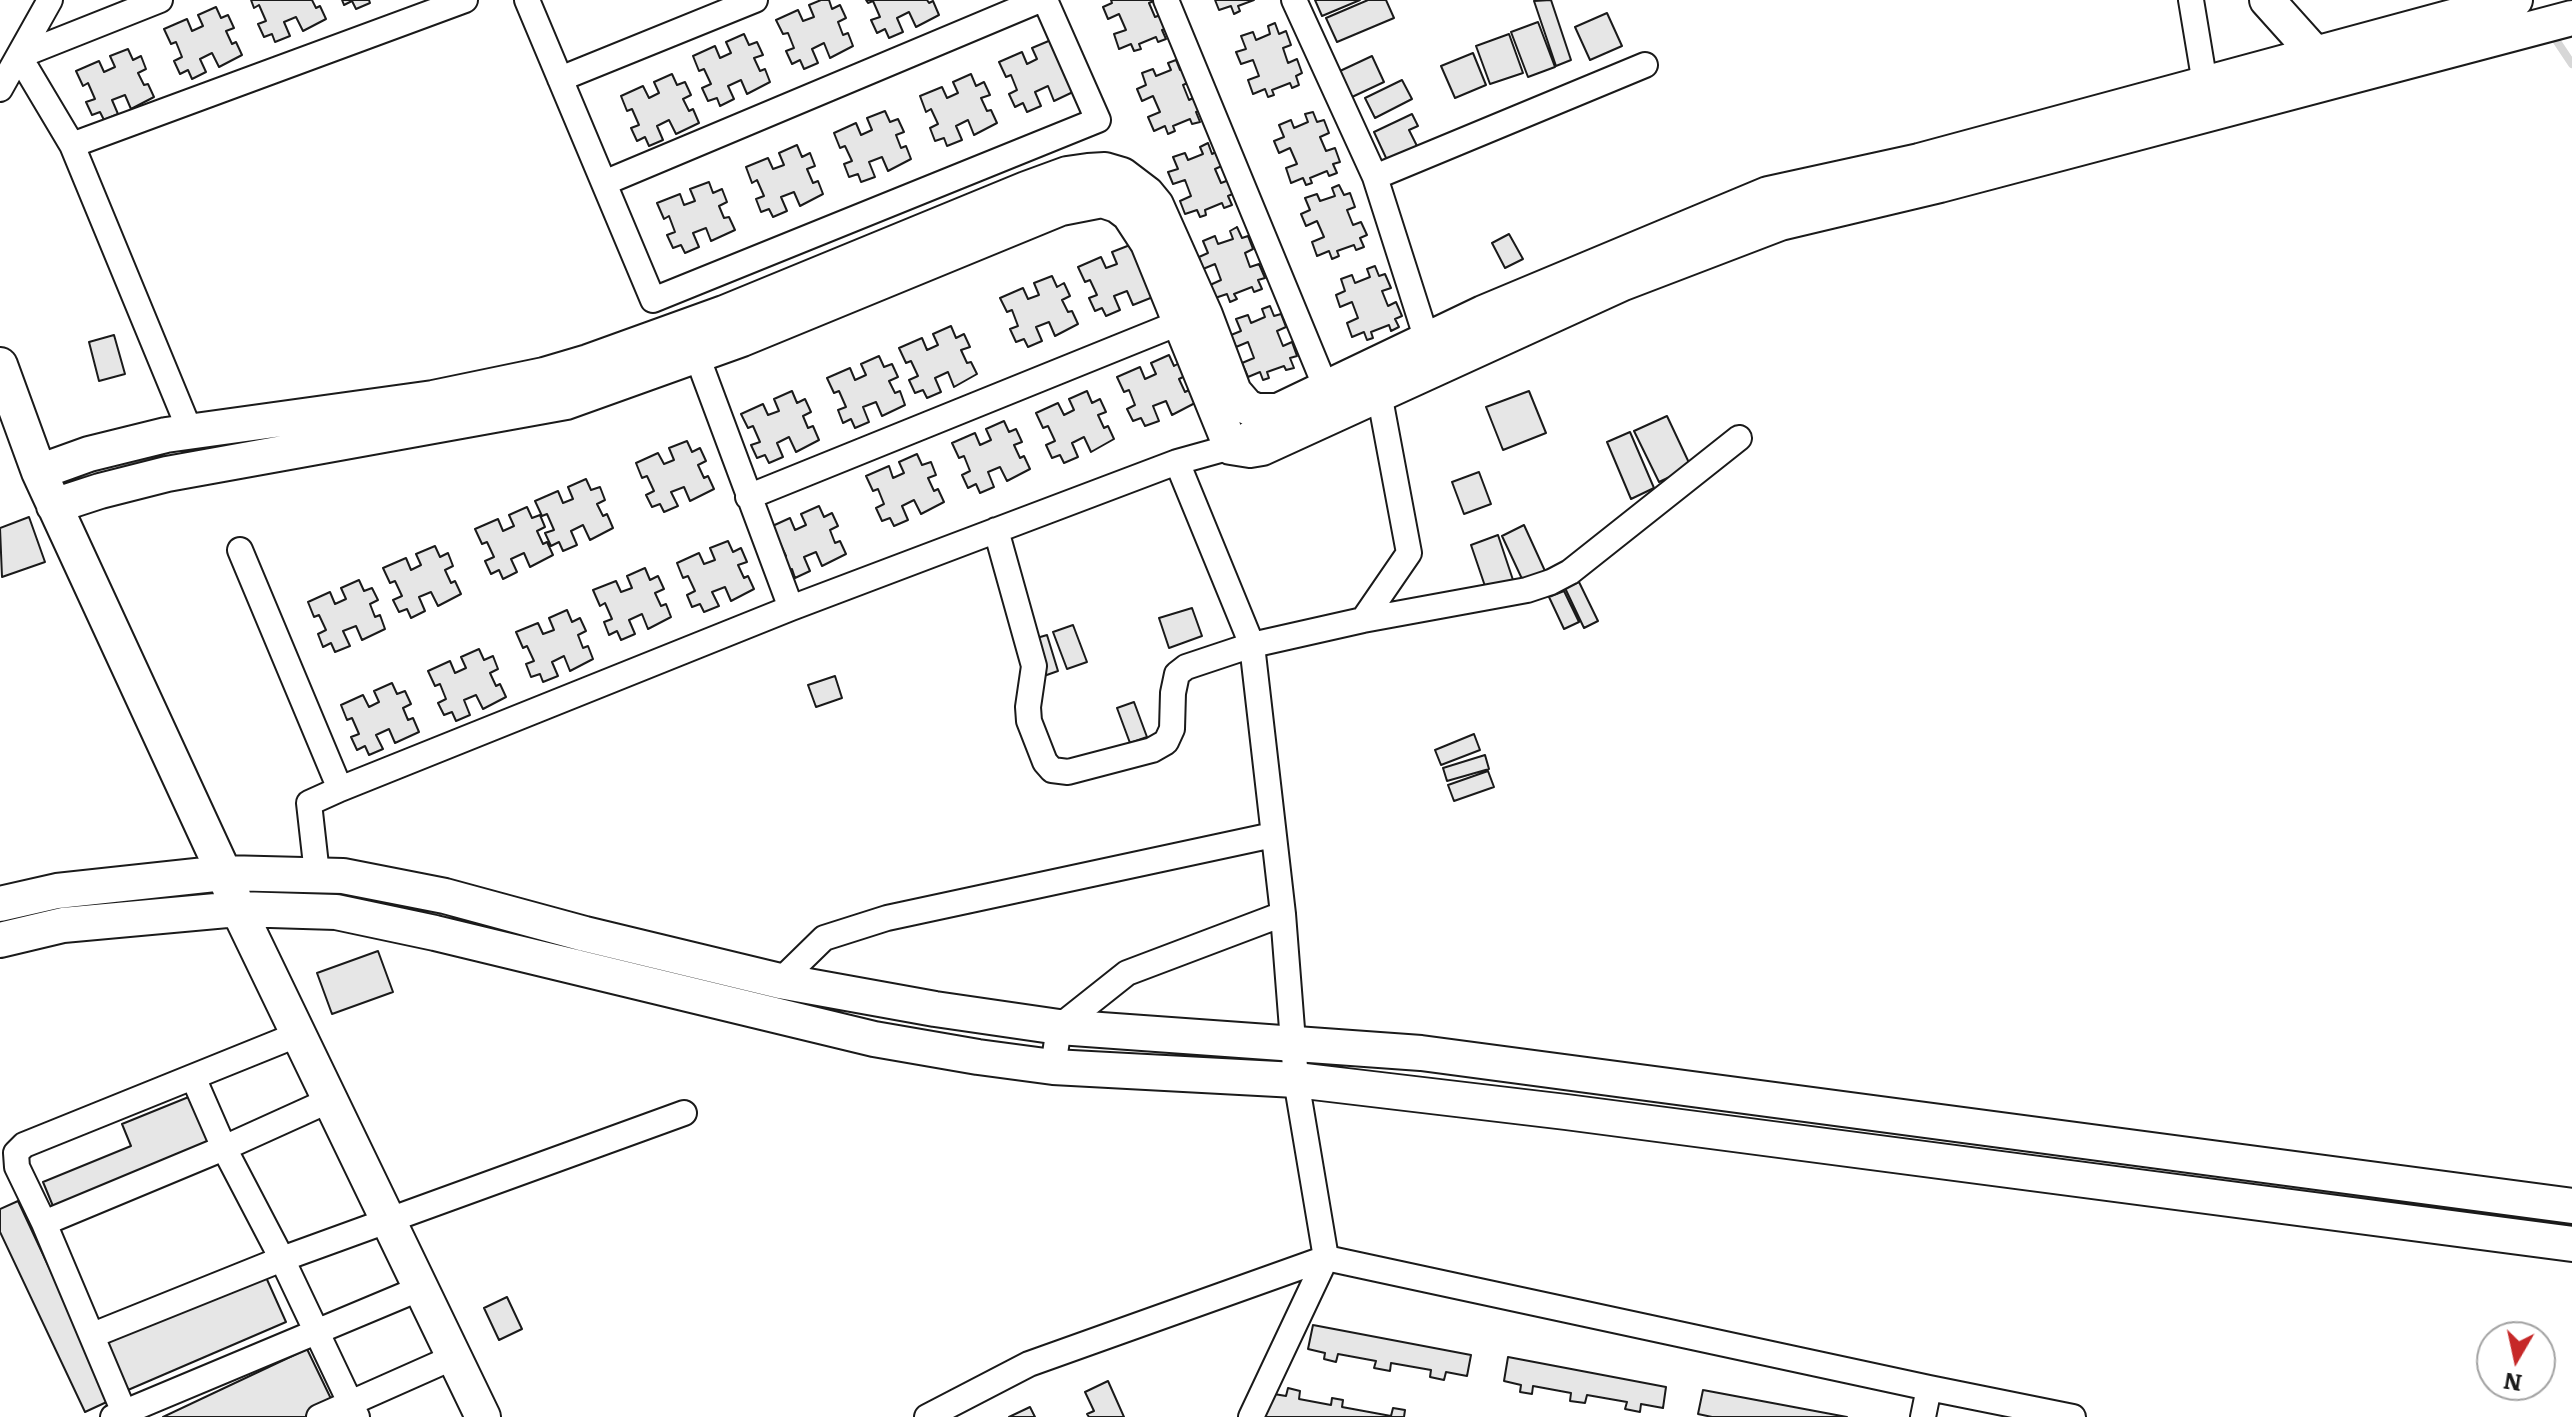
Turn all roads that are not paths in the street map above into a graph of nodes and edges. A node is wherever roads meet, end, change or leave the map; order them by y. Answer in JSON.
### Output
{"nodes":[{"id":1,"x":50,"y":0,"type":"edge"},
{"id":2,"x":160,"y":0,"type":"edge"},
{"id":3,"x":465,"y":0,"type":"edge"},
{"id":4,"x":527,"y":0,"type":"edge"},
{"id":5,"x":755,"y":0,"type":"edge"},
{"id":6,"x":1042,"y":0,"type":"edge"},
{"id":7,"x":1166,"y":0,"type":"edge"},
{"id":8,"x":1294,"y":0,"type":"edge"},
{"id":9,"x":2191,"y":0,"type":"edge"},
{"id":10,"x":2267,"y":0,"type":"edge"},
{"id":11,"x":2515,"y":0,"type":"edge"},
{"id":12,"x":2572,"y":18,"type":"edge"},
{"id":13,"x":2464,"y":30,"type":"junction"},
{"id":14,"x":2317,"y":54,"type":"junction"},
{"id":15,"x":19,"y":56,"type":"junction"},
{"id":16,"x":1645,"y":65,"type":"dead end"},
{"id":17,"x":560,"y":79,"type":"junction"},
{"id":18,"x":2338,"y":80,"type":"junction"},
{"id":19,"x":0,"y":89,"type":"edge"},
{"id":20,"x":2208,"y":99,"type":"junction"},
{"id":21,"x":72,"y":145,"type":"junction"},
{"id":22,"x":1375,"y":177,"type":"junction"},
{"id":23,"x":604,"y":183,"type":"junction"},
{"id":24,"x":653,"y":300,"type":"junction"},
{"id":25,"x":1181,"y":322,"type":"junction"},
{"id":26,"x":667,"y":333,"type":"junction"},
{"id":27,"x":1427,"y":340,"type":"junction"},
{"id":28,"x":697,"y":356,"type":"junction"},
{"id":29,"x":0,"y":365,"type":"edge"},
{"id":30,"x":1326,"y":388,"type":"junction"},
{"id":31,"x":1379,"y":393,"type":"junction"},
{"id":32,"x":1278,"y":411,"type":"junction"},
{"id":33,"x":190,"y":431,"type":"junction"},
{"id":34,"x":1739,"y":438,"type":"dead end"},
{"id":35,"x":1231,"y":447,"type":"junction"},
{"id":36,"x":1177,"y":462,"type":"junction"},
{"id":37,"x":39,"y":472,"type":"junction"},
{"id":38,"x":748,"y":497,"type":"junction"},
{"id":39,"x":54,"y":506,"type":"junction"},
{"id":40,"x":996,"y":530,"type":"junction"},
{"id":41,"x":240,"y":550,"type":"dead end"},
{"id":42,"x":791,"y":608,"type":"junction"},
{"id":43,"x":1363,"y":620,"type":"junction"},
{"id":44,"x":1252,"y":645,"type":"junction"},
{"id":45,"x":340,"y":789,"type":"junction"},
{"id":46,"x":1273,"y":835,"type":"junction"},
{"id":47,"x":224,"y":873,"type":"junction"},
{"id":48,"x":317,"y":874,"type":"junction"},
{"id":49,"x":354,"y":878,"type":"junction"},
{"id":50,"x":0,"y":904,"type":"edge"},
{"id":51,"x":238,"y":909,"type":"junction"},
{"id":52,"x":1283,"y":914,"type":"junction"},
{"id":53,"x":347,"y":915,"type":"junction"},
{"id":54,"x":0,"y":940,"type":"edge"},
{"id":55,"x":780,"y":981,"type":"junction"},
{"id":56,"x":1059,"y":1027,"type":"junction"},
{"id":57,"x":299,"y":1034,"type":"junction"},
{"id":58,"x":1291,"y":1042,"type":"junction"},
{"id":59,"x":1053,"y":1067,"type":"junction"},
{"id":60,"x":193,"y":1077,"type":"junction"},
{"id":61,"x":1296,"y":1080,"type":"junction"},
{"id":62,"x":330,"y":1100,"type":"junction"},
{"id":63,"x":684,"y":1113,"type":"dead end"},
{"id":64,"x":1989,"y":1130,"type":"junction"},
{"id":65,"x":224,"y":1148,"type":"junction"},
{"id":66,"x":1984,"y":1167,"type":"junction"},
{"id":67,"x":2572,"y":1206,"type":"edge"},
{"id":68,"x":389,"y":1221,"type":"junction"},
{"id":69,"x":44,"y":1223,"type":"junction"},
{"id":70,"x":2572,"y":1244,"type":"edge"},
{"id":71,"x":1326,"y":1258,"type":"junction"},
{"id":72,"x":282,"y":1259,"type":"junction"},
{"id":73,"x":421,"y":1288,"type":"junction"},
{"id":74,"x":316,"y":1331,"type":"junction"},
{"id":75,"x":93,"y":1335,"type":"junction"},
{"id":76,"x":454,"y":1357,"type":"junction"},
{"id":77,"x":1929,"y":1388,"type":"junction"},
{"id":78,"x":353,"y":1409,"type":"edge"},
{"id":79,"x":954,"y":1412,"type":"edge"},
{"id":80,"x":121,"y":1415,"type":"edge"},
{"id":81,"x":319,"y":1417,"type":"edge"},
{"id":82,"x":483,"y":1417,"type":"edge"},
{"id":83,"x":927,"y":1417,"type":"edge"},
{"id":84,"x":1251,"y":1417,"type":"edge"},
{"id":85,"x":1923,"y":1417,"type":"edge"},
{"id":86,"x":2073,"y":1417,"type":"edge"}],
"edges":[{"from":1,"to":15,"type":"street"},
{"from":2,"to":15,"type":"street"},
{"from":3,"to":21,"type":"street"},
{"from":4,"to":17,"type":"street"},
{"from":5,"to":17,"type":"street"},
{"from":6,"to":23,"type":"street"},
{"from":6,"to":24,"type":"street"},
{"from":7,"to":30,"type":"street"},
{"from":8,"to":22,"type":"street"},
{"from":9,"to":20,"type":"street"},
{"from":10,"to":14,"type":"main road"},
{"from":11,"to":13,"type":"main road"},
{"from":12,"to":13,"type":"main road"},
{"from":13,"to":14,"type":"main road"},
{"from":13,"to":18,"type":"main road"},
{"from":14,"to":18,"type":"main road"},
{"from":14,"to":20,"type":"main road"},
{"from":15,"to":19,"type":"street"},
{"from":15,"to":21,"type":"street"},
{"from":16,"to":22,"type":"street"},
{"from":17,"to":23,"type":"street"},
{"from":18,"to":20,"type":"main road"},
{"from":20,"to":27,"type":"main road"},
{"from":20,"to":31,"type":"main road"},
{"from":21,"to":33,"type":"street"},
{"from":22,"to":27,"type":"street"},
{"from":23,"to":24,"type":"street"},
{"from":24,"to":26,"type":"street"},
{"from":25,"to":28,"type":"main road"},
{"from":25,"to":35,"type":"main road"},
{"from":25,"to":38,"type":"street"},
{"from":26,"to":32,"type":"main road"},
{"from":26,"to":33,"type":"main road"},
{"from":27,"to":30,"type":"main road"},
{"from":28,"to":38,"type":"street"},
{"from":28,"to":39,"type":"main road"},
{"from":29,"to":37,"type":"main road"},
{"from":30,"to":32,"type":"main road"},
{"from":31,"to":35,"type":"main road"},
{"from":31,"to":43,"type":"street"},
{"from":32,"to":35,"type":"street"},
{"from":33,"to":37,"type":"main road"},
{"from":34,"to":43,"type":"street"},
{"from":35,"to":36,"type":"street"},
{"from":36,"to":40,"type":"street"},
{"from":36,"to":44,"type":"street"},
{"from":37,"to":39,"type":"main road"},
{"from":38,"to":42,"type":"street"},
{"from":39,"to":47,"type":"main road"},
{"from":40,"to":42,"type":"street"},
{"from":40,"to":44,"type":"street"},
{"from":41,"to":45,"type":"street"},
{"from":42,"to":45,"type":"street"},
{"from":43,"to":44,"type":"street"},
{"from":44,"to":46,"type":"street"},
{"from":45,"to":48,"type":"street"},
{"from":46,"to":52,"type":"street"},
{"from":46,"to":55,"type":"street"},
{"from":47,"to":48,"type":"main road"},
{"from":47,"to":50,"type":"main road"},
{"from":47,"to":51,"type":"main road"},
{"from":48,"to":49,"type":"main road"},
{"from":49,"to":53,"type":"street"},
{"from":49,"to":55,"type":"main road"},
{"from":51,"to":53,"type":"main road"},
{"from":51,"to":54,"type":"main road"},
{"from":51,"to":57,"type":"main road"},
{"from":52,"to":56,"type":"street"},
{"from":52,"to":58,"type":"street"},
{"from":53,"to":59,"type":"main road"},
{"from":55,"to":56,"type":"main road"},
{"from":56,"to":58,"type":"main road"},
{"from":56,"to":59,"type":"street"},
{"from":57,"to":60,"type":"street"},
{"from":57,"to":62,"type":"main road"},
{"from":58,"to":61,"type":"street"},
{"from":58,"to":64,"type":"main road"},
{"from":59,"to":61,"type":"main road"},
{"from":60,"to":65,"type":"street"},
{"from":60,"to":69,"type":"street"},
{"from":61,"to":66,"type":"main road"},
{"from":61,"to":71,"type":"street"},
{"from":62,"to":65,"type":"street"},
{"from":62,"to":68,"type":"main road"},
{"from":63,"to":68,"type":"street"},
{"from":64,"to":66,"type":"street"},
{"from":64,"to":67,"type":"main road"},
{"from":65,"to":69,"type":"street"},
{"from":65,"to":72,"type":"street"},
{"from":66,"to":70,"type":"main road"},
{"from":68,"to":72,"type":"street"},
{"from":68,"to":73,"type":"main road"},
{"from":69,"to":75,"type":"street"},
{"from":71,"to":77,"type":"street"},
{"from":71,"to":79,"type":"street"},
{"from":71,"to":84,"type":"street"},
{"from":72,"to":74,"type":"street"},
{"from":72,"to":75,"type":"street"},
{"from":73,"to":74,"type":"street"},
{"from":73,"to":76,"type":"main road"},
{"from":74,"to":78,"type":"street"},
{"from":74,"to":80,"type":"street"},
{"from":75,"to":80,"type":"street"},
{"from":76,"to":78,"type":"street"},
{"from":76,"to":82,"type":"main road"},
{"from":77,"to":85,"type":"street"},
{"from":77,"to":86,"type":"street"},
{"from":78,"to":81,"type":"street"},
{"from":79,"to":83,"type":"street"}]}
